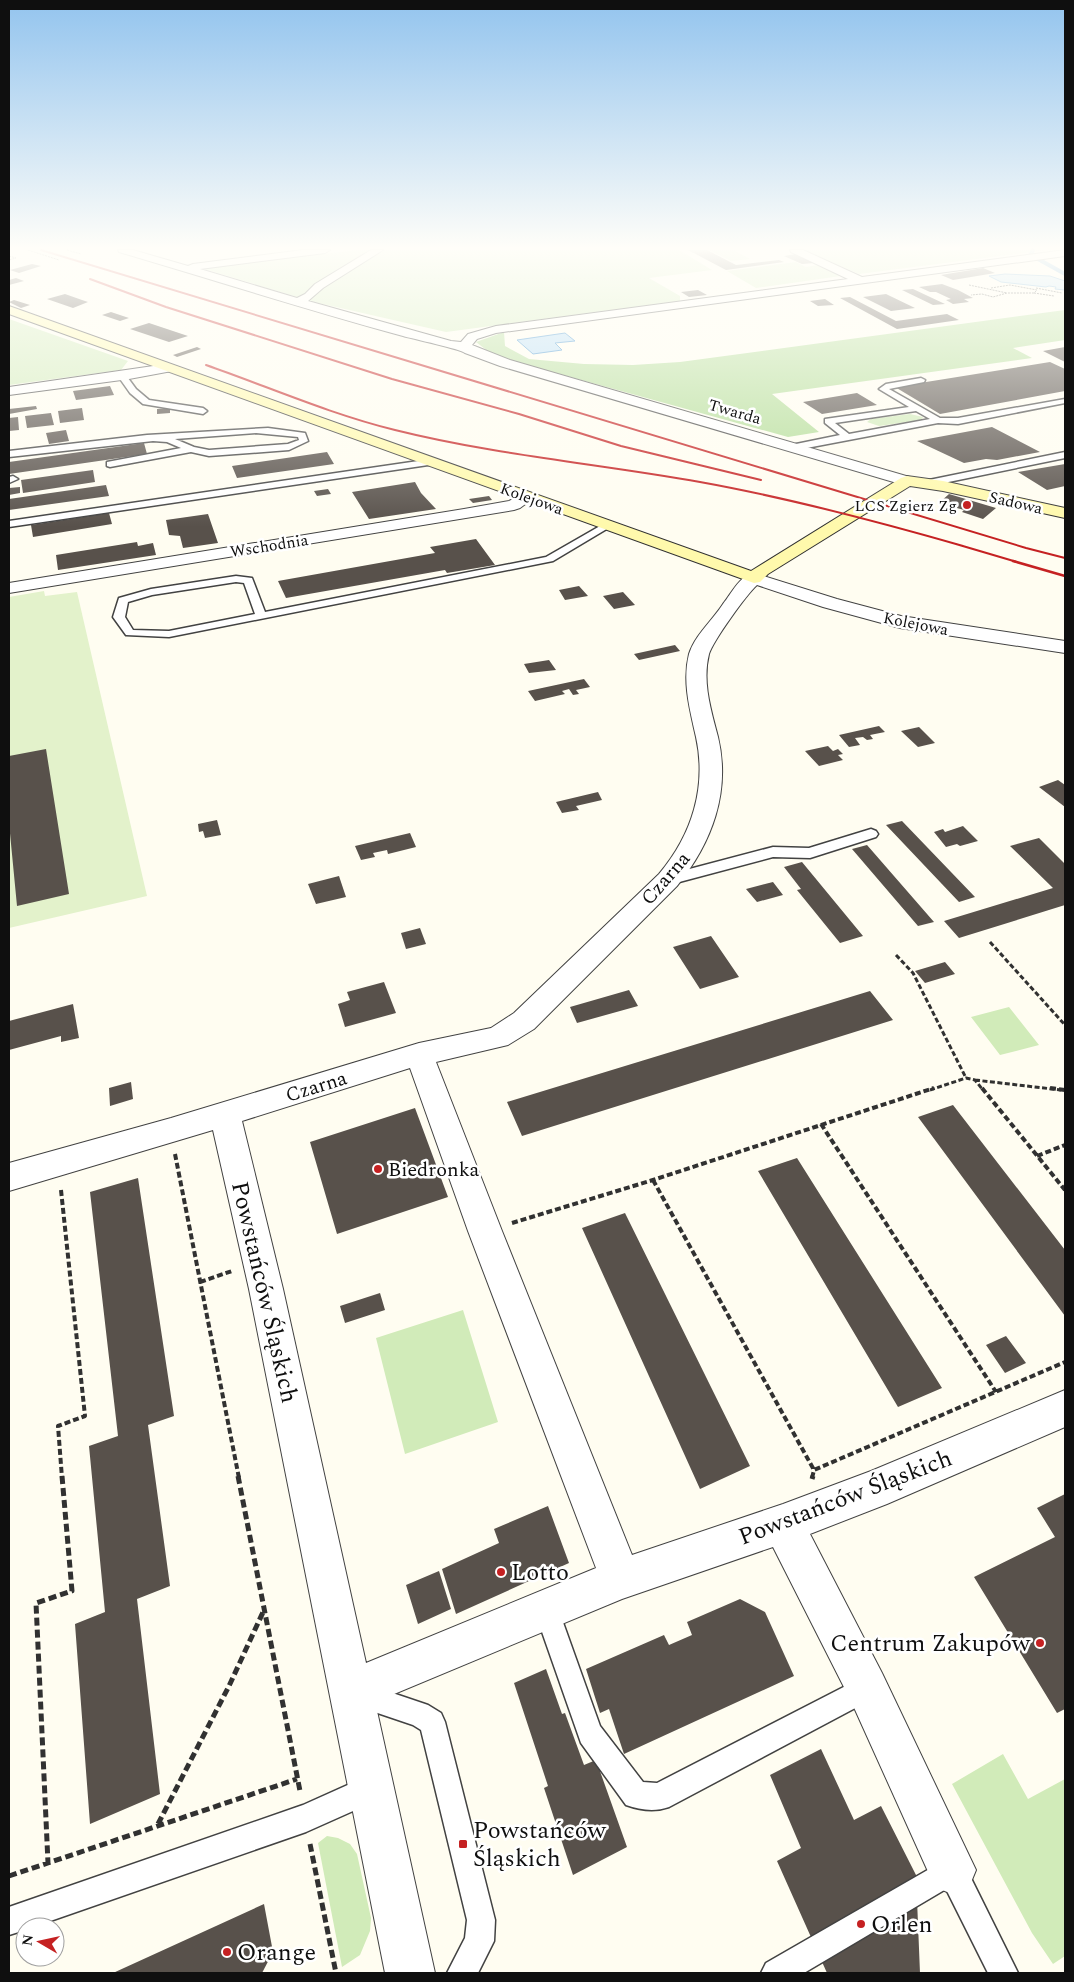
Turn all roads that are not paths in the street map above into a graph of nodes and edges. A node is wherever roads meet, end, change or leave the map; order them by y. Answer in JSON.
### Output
{"nodes":[{"id":1,"x":98,"y":342,"type":"edge"},
{"id":2,"x":441,"y":342,"type":"edge"},
{"id":3,"x":466,"y":342,"type":"edge"},
{"id":4,"x":465,"y":346,"type":"junction"},
{"id":5,"x":167,"y":368,"type":"junction"},
{"id":6,"x":122,"y":376,"type":"junction"},
{"id":7,"x":921,"y":380,"type":"dead end"},
{"id":8,"x":9,"y":391,"type":"edge"},
{"id":9,"x":1065,"y":401,"type":"edge"},
{"id":10,"x":917,"y":408,"type":"junction"},
{"id":11,"x":203,"y":411,"type":"dead end"},
{"id":12,"x":857,"y":417,"type":"junction"},
{"id":13,"x":938,"y":420,"type":"junction"},
{"id":14,"x":875,"y":430,"type":"junction"},
{"id":15,"x":846,"y":436,"type":"junction"},
{"id":16,"x":169,"y":438,"type":"junction"},
{"id":17,"x":796,"y":447,"type":"junction"},
{"id":18,"x":192,"y":449,"type":"junction"},
{"id":19,"x":9,"y":454,"type":"edge"},
{"id":20,"x":1065,"y":455,"type":"edge"},
{"id":21,"x":432,"y":462,"type":"junction"},
{"id":22,"x":110,"y":464,"type":"dead end"},
{"id":23,"x":907,"y":481,"type":"junction"},
{"id":24,"x":929,"y":483,"type":"junction"},
{"id":25,"x":527,"y":497,"type":"junction"},
{"id":26,"x":1065,"y":513,"type":"edge"},
{"id":27,"x":9,"y":524,"type":"edge"},
{"id":28,"x":606,"y":525,"type":"junction"},
{"id":29,"x":754,"y":578,"type":"junction"},
{"id":30,"x":9,"y":588,"type":"edge"},
{"id":31,"x":261,"y":616,"type":"junction"},
{"id":32,"x":1065,"y":647,"type":"edge"},
{"id":33,"x":871,"y":834,"type":"dead end"},
{"id":34,"x":668,"y":880,"type":"junction"},
{"id":35,"x":419,"y":1054,"type":"junction"},
{"id":36,"x":225,"y":1114,"type":"junction"},
{"id":37,"x":9,"y":1177,"type":"edge"},
{"id":38,"x":1065,"y":1408,"type":"edge"},
{"id":39,"x":783,"y":1524,"type":"junction"},
{"id":40,"x":621,"y":1579,"type":"junction"},
{"id":41,"x":546,"y":1609,"type":"junction"},
{"id":42,"x":867,"y":1688,"type":"junction"},
{"id":43,"x":350,"y":1691,"type":"junction"},
{"id":44,"x":372,"y":1788,"type":"junction"},
{"id":45,"x":952,"y":1870,"type":"junction"},
{"id":46,"x":9,"y":1921,"type":"edge"},
{"id":47,"x":410,"y":1973,"type":"edge"},
{"id":48,"x":462,"y":1973,"type":"edge"},
{"id":49,"x":776,"y":1973,"type":"edge"},
{"id":50,"x":1003,"y":1973,"type":"edge"}],
"edges":[{"from":1,"to":5,"type":"street","name":"Kolejowa"},
{"from":2,"to":4,"type":"street","name":"Twarda"},
{"from":3,"to":4,"type":"street"},
{"from":4,"to":17,"type":"street","name":"Twarda"},
{"from":5,"to":6,"type":"street"},
{"from":5,"to":21,"type":"street","name":"Kolejowa"},
{"from":6,"to":8,"type":"street"},
{"from":6,"to":11,"type":"lane"},
{"from":7,"to":10,"type":"lane"},
{"from":9,"to":13,"type":"lane"},
{"from":10,"to":12,"type":"lane"},
{"from":10,"to":13,"type":"lane"},
{"from":12,"to":14,"type":"lane"},
{"from":12,"to":15,"type":"lane"},
{"from":13,"to":14,"type":"lane"},
{"from":14,"to":15,"type":"lane"},
{"from":15,"to":17,"type":"lane"},
{"from":16,"to":18,"type":"lane"},
{"from":16,"to":18,"type":"lane"},
{"from":16,"to":19,"type":"lane"},
{"from":17,"to":23,"type":"street","name":"Twarda"},
{"from":18,"to":22,"type":"lane"},
{"from":20,"to":24,"type":"lane"},
{"from":21,"to":25,"type":"street","name":"Kolejowa"},
{"from":21,"to":27,"type":"lane"},
{"from":23,"to":24,"type":"street","name":"Sadowa"},
{"from":23,"to":29,"type":"street","name":"Czarna"},
{"from":24,"to":26,"type":"street","name":"Sadowa"},
{"from":25,"to":28,"type":"street","name":"Kolejowa"},
{"from":25,"to":30,"type":"street","name":"Wschodnia"},
{"from":28,"to":29,"type":"street","name":"Kolejowa"},
{"from":28,"to":31,"type":"lane"},
{"from":29,"to":32,"type":"street","name":"Kolejowa"},
{"from":29,"to":34,"type":"street","name":"Czarna"},
{"from":31,"to":31,"type":"lane"},
{"from":33,"to":34,"type":"lane"},
{"from":34,"to":35,"type":"street","name":"Czarna"},
{"from":35,"to":36,"type":"street","name":"Czarna"},
{"from":35,"to":40,"type":"street"},
{"from":36,"to":37,"type":"street"},
{"from":36,"to":43,"type":"street","name":"Powstańców Śląskich"},
{"from":38,"to":39,"type":"street","name":"Powstańców Śląskich"},
{"from":39,"to":40,"type":"street","name":"Powstańców Śląskich"},
{"from":39,"to":42,"type":"street"},
{"from":40,"to":41,"type":"street","name":"Powstańców Śląskich"},
{"from":41,"to":42,"type":"lane"},
{"from":41,"to":43,"type":"street","name":"Powstańców Śląskich"},
{"from":42,"to":45,"type":"street"},
{"from":43,"to":44,"type":"street","name":"Powstańców Śląskich"},
{"from":43,"to":48,"type":"lane"},
{"from":44,"to":46,"type":"lane"},
{"from":44,"to":47,"type":"street","name":"Powstańców Śląskich"},
{"from":45,"to":49,"type":"lane"},
{"from":45,"to":50,"type":"lane"}]}
